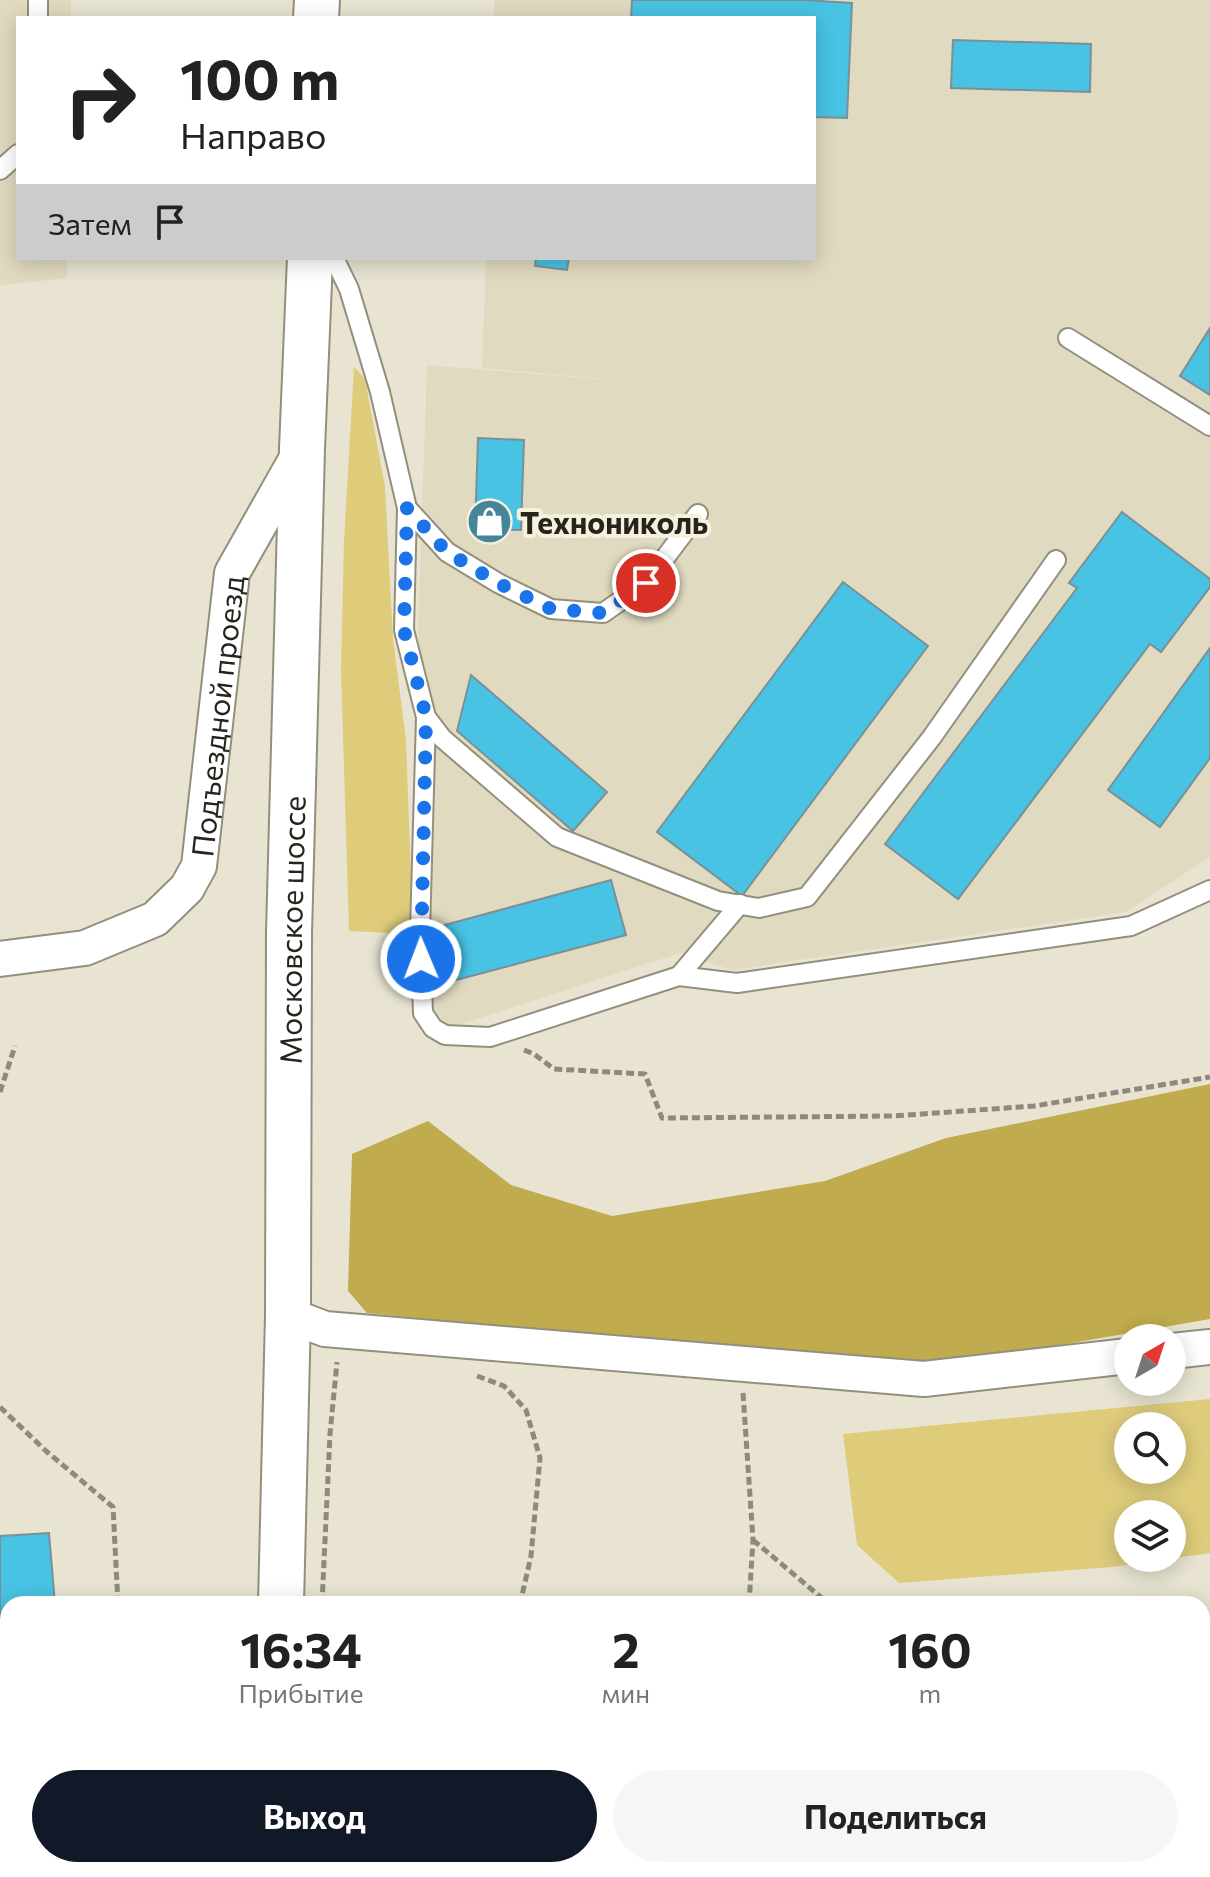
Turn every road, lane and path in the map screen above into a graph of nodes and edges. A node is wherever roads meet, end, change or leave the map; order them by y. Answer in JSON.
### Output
{"nodes":[{"id":1,"x":16,"y":156,"type":"edge"},
{"id":2,"x":0,"y":170,"type":"edge"},
{"id":3,"x":310,"y":260,"type":"edge"},
{"id":4,"x":335,"y":260,"type":"edge"},
{"id":5,"x":1068,"y":338,"type":"dead end"},
{"id":6,"x":1210,"y":426,"type":"edge"},
{"id":7,"x":302,"y":449,"type":"junction"},
{"id":8,"x":407,"y":508,"type":"junction"},
{"id":9,"x":698,"y":514,"type":"dead end"},
{"id":10,"x":1056,"y":560,"type":"dead end"},
{"id":11,"x":426,"y":717,"type":"junction"},
{"id":12,"x":1210,"y":890,"type":"edge"},
{"id":13,"x":740,"y":904,"type":"junction"},
{"id":14,"x":0,"y":959,"type":"edge"},
{"id":15,"x":679,"y":976,"type":"junction"},
{"id":16,"x":490,"y":1037,"type":"junction"},
{"id":17,"x":15,"y":1046,"type":"dead end"},
{"id":18,"x":1210,"y":1077,"type":"edge"},
{"id":19,"x":0,"y":1092,"type":"edge"},
{"id":20,"x":288,"y":1315,"type":"junction"},
{"id":21,"x":378,"y":1334,"type":"junction"},
{"id":22,"x":1210,"y":1347,"type":"edge"},
{"id":23,"x":1186,"y":1350,"type":"edge"},
{"id":24,"x":1114,"y":1358,"type":"edge"},
{"id":25,"x":741,"y":1364,"type":"junction"},
{"id":26,"x":467,"y":1372,"type":"dead end"},
{"id":27,"x":0,"y":1407,"type":"edge"},
{"id":28,"x":753,"y":1540,"type":"junction"},
{"id":29,"x":118,"y":1596,"type":"edge"},
{"id":30,"x":281,"y":1596,"type":"edge"},
{"id":31,"x":322,"y":1596,"type":"edge"},
{"id":32,"x":522,"y":1596,"type":"edge"},
{"id":33,"x":750,"y":1596,"type":"edge"},
{"id":34,"x":820,"y":1596,"type":"edge"}],
"edges":[{"from":1,"to":2,"type":"lane"},
{"from":3,"to":7,"type":"main road","name":"Московское шоссе"},
{"from":4,"to":8,"type":"lane"},
{"from":5,"to":6,"type":"lane"},
{"from":7,"to":14,"type":"street","name":"Подъездной проезд"},
{"from":7,"to":20,"type":"main road","name":"Московское шоссе"},
{"from":8,"to":9,"type":"lane"},
{"from":8,"to":11,"type":"lane"},
{"from":10,"to":13,"type":"lane"},
{"from":11,"to":13,"type":"lane"},
{"from":11,"to":16,"type":"lane"},
{"from":12,"to":15,"type":"lane"},
{"from":13,"to":15,"type":"lane"},
{"from":15,"to":16,"type":"lane"},
{"from":16,"to":18,"type":"path"},
{"from":17,"to":19,"type":"path"},
{"from":20,"to":21,"type":"street"},
{"from":20,"to":30,"type":"main road","name":"Московское шоссе"},
{"from":21,"to":25,"type":"street"},
{"from":21,"to":31,"type":"path"},
{"from":22,"to":23,"type":"street"},
{"from":24,"to":25,"type":"street"},
{"from":25,"to":28,"type":"path"},
{"from":26,"to":32,"type":"path"},
{"from":27,"to":29,"type":"path"},
{"from":28,"to":33,"type":"path"},
{"from":28,"to":34,"type":"path"}]}
